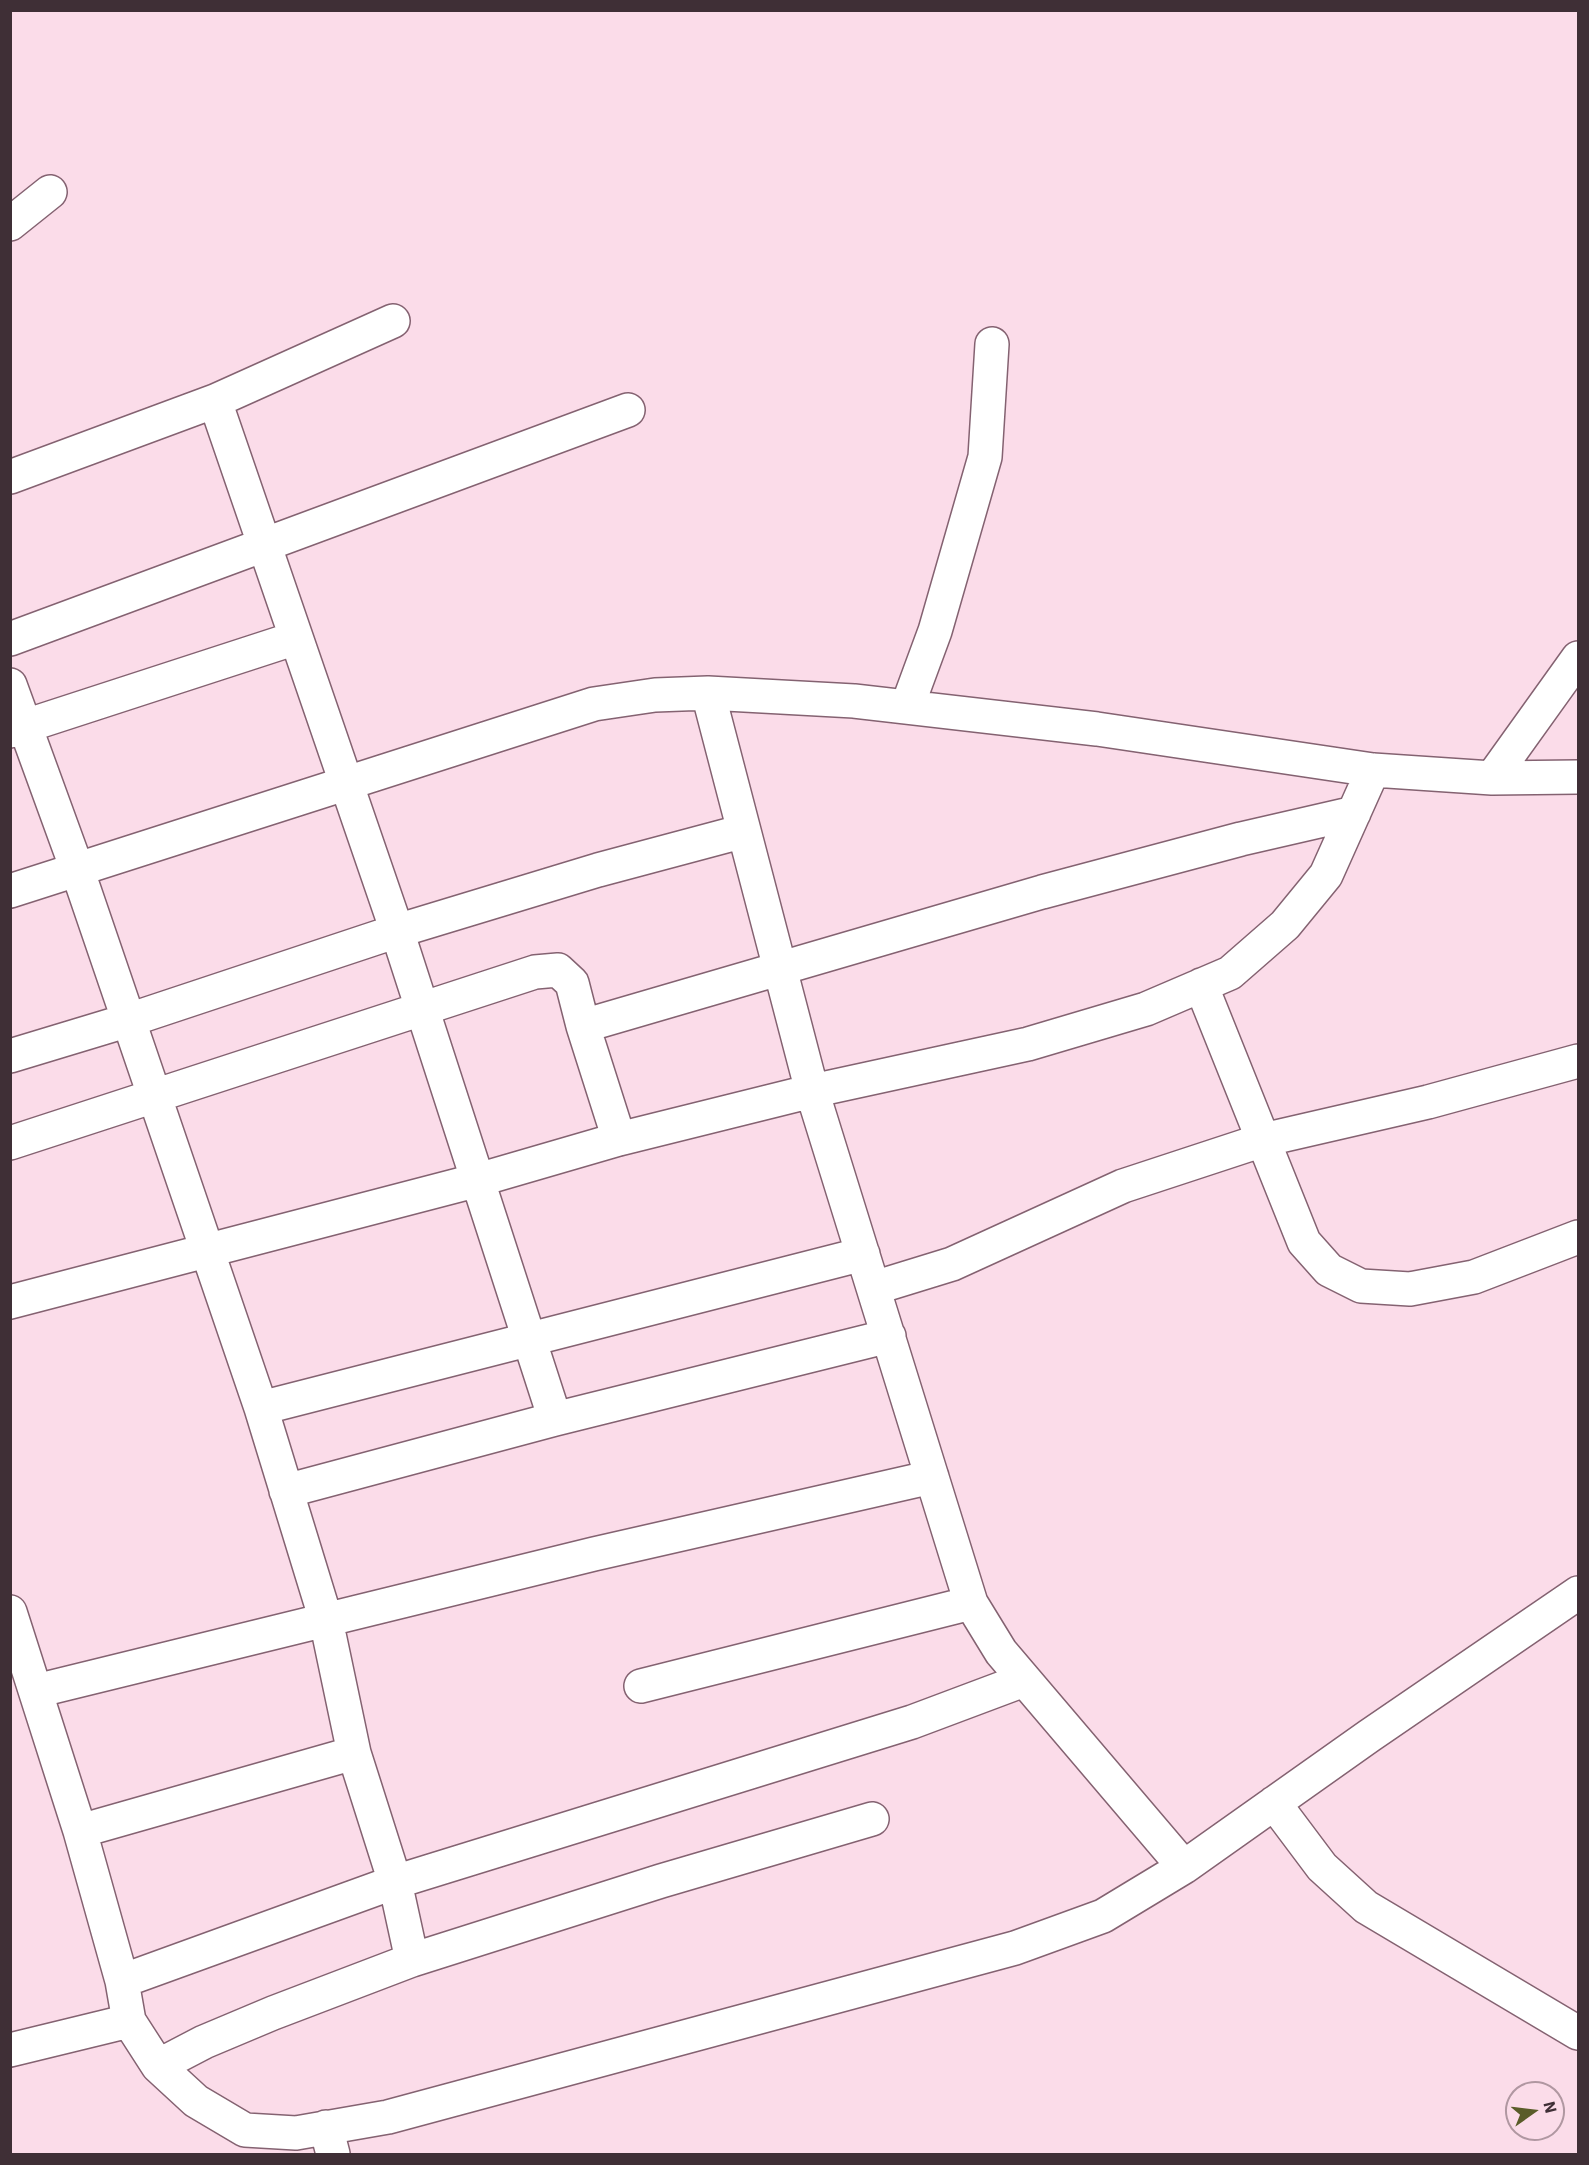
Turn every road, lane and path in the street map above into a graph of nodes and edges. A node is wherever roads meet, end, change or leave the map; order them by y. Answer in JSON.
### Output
{"nodes":[{"id":1,"x":50,"y":192,"type":"dead end"},
{"id":2,"x":10,"y":224,"type":"edge"},
{"id":3,"x":393,"y":321,"type":"dead end"},
{"id":4,"x":992,"y":344,"type":"dead end"},
{"id":5,"x":215,"y":401,"type":"junction"},
{"id":6,"x":628,"y":410,"type":"dead end"},
{"id":7,"x":10,"y":477,"type":"edge"},
{"id":8,"x":263,"y":545,"type":"junction"},
{"id":9,"x":296,"y":638,"type":"junction"},
{"id":10,"x":10,"y":639,"type":"edge"},
{"id":11,"x":1578,"y":658,"type":"edge"},
{"id":12,"x":10,"y":685,"type":"edge"},
{"id":13,"x":708,"y":693,"type":"junction"},
{"id":14,"x":907,"y":707,"type":"junction"},
{"id":15,"x":18,"y":729,"type":"edge"},
{"id":16,"x":1373,"y":770,"type":"junction"},
{"id":17,"x":1578,"y":777,"type":"edge"},
{"id":18,"x":1492,"y":778,"type":"junction"},
{"id":19,"x":347,"y":783,"type":"junction"},
{"id":20,"x":1353,"y":813,"type":"junction"},
{"id":21,"x":744,"y":831,"type":"junction"},
{"id":22,"x":77,"y":869,"type":"junction"},
{"id":23,"x":10,"y":891,"type":"edge"},
{"id":24,"x":397,"y":931,"type":"junction"},
{"id":25,"x":780,"y":970,"type":"junction"},
{"id":26,"x":1201,"y":985,"type":"junction"},
{"id":27,"x":423,"y":1009,"type":"junction"},
{"id":28,"x":129,"y":1020,"type":"junction"},
{"id":29,"x":583,"y":1026,"type":"junction"},
{"id":30,"x":10,"y":1056,"type":"edge"},
{"id":31,"x":1578,"y":1061,"type":"edge"},
{"id":32,"x":812,"y":1091,"type":"junction"},
{"id":33,"x":155,"y":1097,"type":"junction"},
{"id":34,"x":619,"y":1139,"type":"junction"},
{"id":35,"x":1263,"y":1140,"type":"junction"},
{"id":36,"x":10,"y":1143,"type":"edge"},
{"id":37,"x":478,"y":1180,"type":"junction"},
{"id":38,"x":1578,"y":1237,"type":"edge"},
{"id":39,"x":206,"y":1249,"type":"junction"},
{"id":40,"x":863,"y":1254,"type":"junction"},
{"id":41,"x":874,"y":1288,"type":"junction"},
{"id":42,"x":10,"y":1302,"type":"edge"},
{"id":43,"x":889,"y":1336,"type":"junction"},
{"id":44,"x":530,"y":1341,"type":"junction"},
{"id":45,"x":261,"y":1408,"type":"junction"},
{"id":46,"x":555,"y":1419,"type":"junction"},
{"id":47,"x":932,"y":1477,"type":"junction"},
{"id":48,"x":286,"y":1491,"type":"junction"},
{"id":49,"x":1578,"y":1593,"type":"edge"},
{"id":50,"x":971,"y":1603,"type":"junction"},
{"id":51,"x":10,"y":1612,"type":"edge"},
{"id":52,"x":326,"y":1620,"type":"junction"},
{"id":53,"x":1024,"y":1680,"type":"junction"},
{"id":54,"x":641,"y":1686,"type":"dead end"},
{"id":55,"x":36,"y":1691,"type":"junction"},
{"id":56,"x":354,"y":1753,"type":"junction"},
{"id":57,"x":1274,"y":1803,"type":"junction"},
{"id":58,"x":872,"y":1820,"type":"dead end"},
{"id":59,"x":80,"y":1831,"type":"junction"},
{"id":60,"x":1184,"y":1867,"type":"junction"},
{"id":61,"x":395,"y":1882,"type":"junction"},
{"id":62,"x":412,"y":1960,"type":"junction"},
{"id":63,"x":122,"y":1981,"type":"junction"},
{"id":64,"x":129,"y":2020,"type":"junction"},
{"id":65,"x":1578,"y":2033,"type":"edge"},
{"id":66,"x":10,"y":2049,"type":"edge"},
{"id":67,"x":158,"y":2066,"type":"junction"},
{"id":68,"x":330,"y":2141,"type":"edge"}],
"edges":[{"from":1,"to":2,"type":"street"},
{"from":3,"to":5,"type":"street"},
{"from":4,"to":14,"type":"street"},
{"from":5,"to":7,"type":"street"},
{"from":5,"to":8,"type":"street"},
{"from":6,"to":8,"type":"street"},
{"from":8,"to":9,"type":"street"},
{"from":8,"to":10,"type":"street"},
{"from":9,"to":15,"type":"street"},
{"from":9,"to":19,"type":"street"},
{"from":11,"to":18,"type":"street"},
{"from":12,"to":15,"type":"street"},
{"from":13,"to":14,"type":"street"},
{"from":13,"to":19,"type":"street"},
{"from":13,"to":21,"type":"street"},
{"from":14,"to":16,"type":"street"},
{"from":15,"to":22,"type":"street"},
{"from":16,"to":18,"type":"street"},
{"from":16,"to":20,"type":"street"},
{"from":17,"to":18,"type":"street"},
{"from":19,"to":22,"type":"street"},
{"from":19,"to":24,"type":"street"},
{"from":20,"to":25,"type":"street"},
{"from":20,"to":26,"type":"street"},
{"from":21,"to":24,"type":"street"},
{"from":21,"to":25,"type":"street"},
{"from":22,"to":23,"type":"street"},
{"from":22,"to":28,"type":"street"},
{"from":24,"to":27,"type":"street"},
{"from":24,"to":28,"type":"street"},
{"from":25,"to":29,"type":"street"},
{"from":25,"to":32,"type":"street"},
{"from":26,"to":32,"type":"street"},
{"from":26,"to":35,"type":"street"},
{"from":27,"to":29,"type":"street"},
{"from":27,"to":33,"type":"street"},
{"from":27,"to":37,"type":"street"},
{"from":28,"to":30,"type":"street"},
{"from":28,"to":33,"type":"street"},
{"from":29,"to":34,"type":"street"},
{"from":31,"to":35,"type":"street"},
{"from":32,"to":34,"type":"street"},
{"from":32,"to":40,"type":"street"},
{"from":33,"to":36,"type":"street"},
{"from":33,"to":39,"type":"street"},
{"from":34,"to":37,"type":"street"},
{"from":35,"to":38,"type":"street"},
{"from":35,"to":41,"type":"street"},
{"from":37,"to":39,"type":"street"},
{"from":37,"to":44,"type":"street"},
{"from":39,"to":42,"type":"street"},
{"from":39,"to":45,"type":"street"},
{"from":40,"to":41,"type":"street"},
{"from":40,"to":44,"type":"street"},
{"from":41,"to":43,"type":"street"},
{"from":43,"to":46,"type":"street"},
{"from":43,"to":47,"type":"street"},
{"from":44,"to":45,"type":"street"},
{"from":44,"to":46,"type":"street"},
{"from":45,"to":48,"type":"street"},
{"from":46,"to":48,"type":"street"},
{"from":47,"to":50,"type":"street"},
{"from":47,"to":52,"type":"street"},
{"from":48,"to":52,"type":"street"},
{"from":49,"to":57,"type":"street"},
{"from":50,"to":53,"type":"street"},
{"from":50,"to":54,"type":"street"},
{"from":51,"to":55,"type":"street"},
{"from":52,"to":55,"type":"street"},
{"from":52,"to":56,"type":"street"},
{"from":53,"to":60,"type":"street"},
{"from":53,"to":61,"type":"street"},
{"from":55,"to":59,"type":"street"},
{"from":56,"to":59,"type":"street"},
{"from":56,"to":61,"type":"street"},
{"from":57,"to":60,"type":"street"},
{"from":57,"to":65,"type":"street"},
{"from":58,"to":62,"type":"street"},
{"from":59,"to":63,"type":"street"},
{"from":60,"to":68,"type":"street"},
{"from":61,"to":62,"type":"street"},
{"from":61,"to":63,"type":"street"},
{"from":62,"to":67,"type":"street"},
{"from":63,"to":64,"type":"street"},
{"from":64,"to":66,"type":"street"},
{"from":64,"to":67,"type":"street"},
{"from":67,"to":68,"type":"street"}]}
